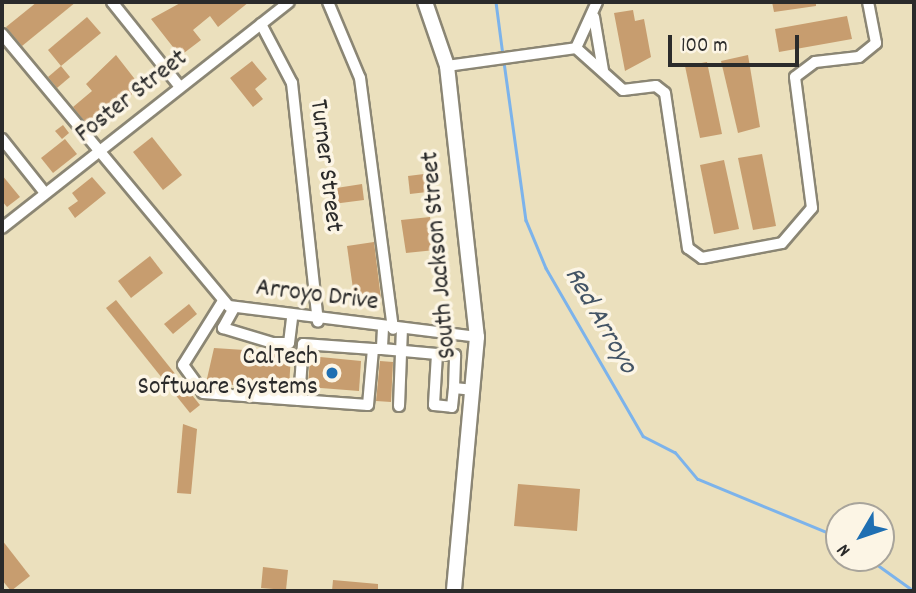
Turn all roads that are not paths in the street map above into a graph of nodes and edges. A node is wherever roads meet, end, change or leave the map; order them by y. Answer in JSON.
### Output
{"nodes":[{"id":1,"x":112,"y":2,"type":"edge"},
{"id":2,"x":328,"y":2,"type":"edge"},
{"id":3,"x":425,"y":2,"type":"edge"},
{"id":4,"x":868,"y":2,"type":"edge"},
{"id":5,"x":284,"y":4,"type":"edge"},
{"id":6,"x":595,"y":7,"type":"edge"},
{"id":7,"x":261,"y":24,"type":"junction"},
{"id":8,"x":2,"y":34,"type":"edge"},
{"id":9,"x":576,"y":48,"type":"junction"},
{"id":10,"x":447,"y":66,"type":"junction"},
{"id":11,"x":604,"y":73,"type":"junction"},
{"id":12,"x":180,"y":87,"type":"junction"},
{"id":13,"x":2,"y":139,"type":"edge"},
{"id":14,"x":97,"y":152,"type":"junction"},
{"id":15,"x":45,"y":193,"type":"junction"},
{"id":16,"x":2,"y":228,"type":"edge"},
{"id":17,"x":223,"y":301,"type":"junction"},
{"id":18,"x":234,"y":308,"type":"junction"},
{"id":19,"x":292,"y":318,"type":"junction"},
{"id":20,"x":210,"y":321,"type":"junction"},
{"id":21,"x":313,"y":321,"type":"junction"},
{"id":22,"x":359,"y":326,"type":"junction"},
{"id":23,"x":223,"y":328,"type":"junction"},
{"id":24,"x":393,"y":329,"type":"junction"},
{"id":25,"x":477,"y":337,"type":"junction"},
{"id":26,"x":289,"y":343,"type":"junction"},
{"id":27,"x":303,"y":344,"type":"junction"},
{"id":28,"x":357,"y":348,"type":"junction"},
{"id":29,"x":378,"y":349,"type":"junction"},
{"id":30,"x":402,"y":351,"type":"junction"},
{"id":31,"x":437,"y":354,"type":"junction"},
{"id":32,"x":454,"y":388,"type":"junction"},
{"id":33,"x":474,"y":390,"type":"junction"},
{"id":34,"x":299,"y":400,"type":"junction"},
{"id":35,"x":399,"y":406,"type":"dead end"},
{"id":36,"x":454,"y":591,"type":"edge"}],
"edges":[{"from":1,"to":12,"type":"street"},
{"from":2,"to":24,"type":"street"},
{"from":3,"to":10,"type":"main road","name":"South Jackson Street"},
{"from":4,"to":11,"type":"street"},
{"from":5,"to":7,"type":"street","name":"Foster Street"},
{"from":6,"to":9,"type":"street"},
{"from":6,"to":11,"type":"street"},
{"from":7,"to":12,"type":"street","name":"Foster Street"},
{"from":7,"to":21,"type":"street","name":"Turner Street"},
{"from":8,"to":14,"type":"street","name":"Arroyo Drive"},
{"from":9,"to":10,"type":"street"},
{"from":9,"to":11,"type":"street"},
{"from":10,"to":25,"type":"main road","name":"South Jackson Street"},
{"from":12,"to":14,"type":"street","name":"Foster Street"},
{"from":13,"to":15,"type":"street"},
{"from":14,"to":15,"type":"street","name":"Foster Street"},
{"from":14,"to":17,"type":"street","name":"Arroyo Drive"},
{"from":15,"to":16,"type":"street","name":"Foster Street"},
{"from":17,"to":18,"type":"street","name":"Arroyo Drive"},
{"from":17,"to":20,"type":"street"},
{"from":18,"to":19,"type":"street","name":"Arroyo Drive"},
{"from":18,"to":23,"type":"street"},
{"from":19,"to":21,"type":"street","name":"Arroyo Drive"},
{"from":19,"to":26,"type":"street"},
{"from":20,"to":23,"type":"street"},
{"from":20,"to":34,"type":"street"},
{"from":21,"to":22,"type":"street","name":"Arroyo Drive"},
{"from":21,"to":27,"type":"street","name":"Turner Street"},
{"from":22,"to":24,"type":"street","name":"Arroyo Drive"},
{"from":22,"to":28,"type":"street"},
{"from":23,"to":26,"type":"street"},
{"from":24,"to":25,"type":"street","name":"Arroyo Drive"},
{"from":24,"to":29,"type":"street"},
{"from":24,"to":30,"type":"street"},
{"from":25,"to":33,"type":"main road","name":"South Jackson Street"},
{"from":26,"to":27,"type":"street"},
{"from":27,"to":28,"type":"street"},
{"from":27,"to":34,"type":"street","name":"Turner Street"},
{"from":28,"to":29,"type":"street"},
{"from":29,"to":30,"type":"street"},
{"from":29,"to":34,"type":"street"},
{"from":30,"to":31,"type":"street"},
{"from":30,"to":35,"type":"street"},
{"from":31,"to":32,"type":"street"},
{"from":31,"to":32,"type":"street"},
{"from":32,"to":33,"type":"street"},
{"from":33,"to":36,"type":"main road","name":"South Jackson Street"}]}
